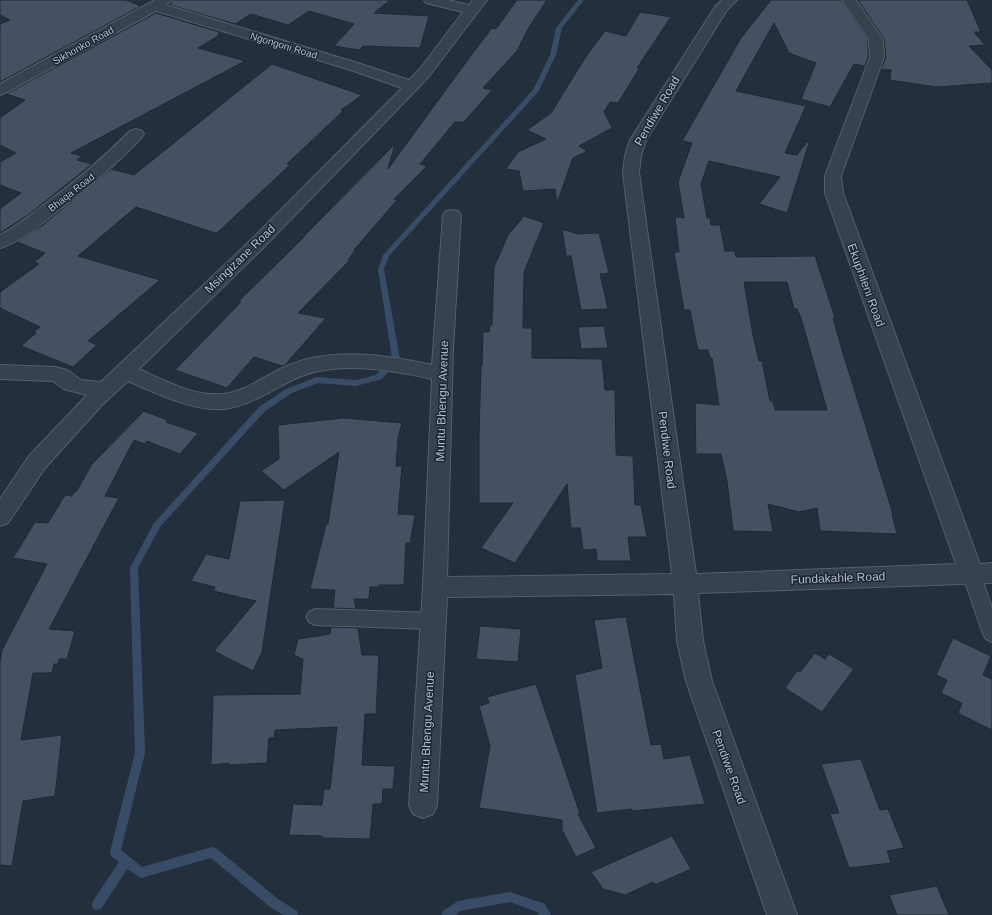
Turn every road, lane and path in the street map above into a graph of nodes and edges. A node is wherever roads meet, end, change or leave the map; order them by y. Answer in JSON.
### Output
{"nodes":[{"id":1,"x":431,"y":0,"type":"edge"},
{"id":2,"x":730,"y":0,"type":"edge"},
{"id":3,"x":849,"y":0,"type":"edge"},
{"id":4,"x":160,"y":3,"type":"edge"},
{"id":5,"x":476,"y":5,"type":"edge"},
{"id":6,"x":412,"y":86,"type":"junction"},
{"id":7,"x":0,"y":90,"type":"edge"},
{"id":8,"x":136,"y":134,"type":"dead end"},
{"id":9,"x":452,"y":215,"type":"dead end"},
{"id":10,"x":0,"y":242,"type":"edge"},
{"id":11,"x":124,"y":371,"type":"junction"},
{"id":12,"x":0,"y":372,"type":"edge"},
{"id":13,"x":443,"y":374,"type":"junction"},
{"id":14,"x":105,"y":390,"type":"junction"},
{"id":15,"x":0,"y":517,"type":"edge"},
{"id":16,"x":982,"y":573,"type":"edge"},
{"id":17,"x":685,"y":584,"type":"junction"},
{"id":18,"x":435,"y":587,"type":"junction"},
{"id":19,"x":315,"y":617,"type":"dead end"},
{"id":20,"x":433,"y":621,"type":"junction"},
{"id":21,"x":992,"y":634,"type":"edge"},
{"id":22,"x":423,"y":805,"type":"dead end"},
{"id":23,"x":782,"y":915,"type":"edge"}],
"edges":[{"from":1,"to":5,"type":"street"},
{"from":2,"to":17,"type":"street","name":"Pendiwe Road"},
{"from":3,"to":16,"type":"street","name":"Ekuphileni Road"},
{"from":4,"to":6,"type":"street","name":"Ngongoni Road"},
{"from":4,"to":7,"type":"street","name":"Sikhonko Road"},
{"from":5,"to":6,"type":"street","name":"Msingizane Road"},
{"from":6,"to":11,"type":"street","name":"Msingizane Road"},
{"from":8,"to":10,"type":"street","name":"Bhaqa Road"},
{"from":9,"to":13,"type":"street","name":"Muntu Bhengu Avenue"},
{"from":11,"to":13,"type":"street"},
{"from":11,"to":14,"type":"street","name":"Msingizane Road"},
{"from":12,"to":14,"type":"street"},
{"from":13,"to":18,"type":"street","name":"Muntu Bhengu Avenue"},
{"from":14,"to":15,"type":"street","name":"Msingizane Road"},
{"from":16,"to":17,"type":"street","name":"Fundakahle Road"},
{"from":16,"to":21,"type":"lane"},
{"from":17,"to":18,"type":"street"},
{"from":17,"to":23,"type":"street","name":"Pendiwe Road"},
{"from":18,"to":20,"type":"street","name":"Muntu Bhengu Avenue"},
{"from":19,"to":20,"type":"lane"},
{"from":20,"to":22,"type":"street","name":"Muntu Bhengu Avenue"}]}
